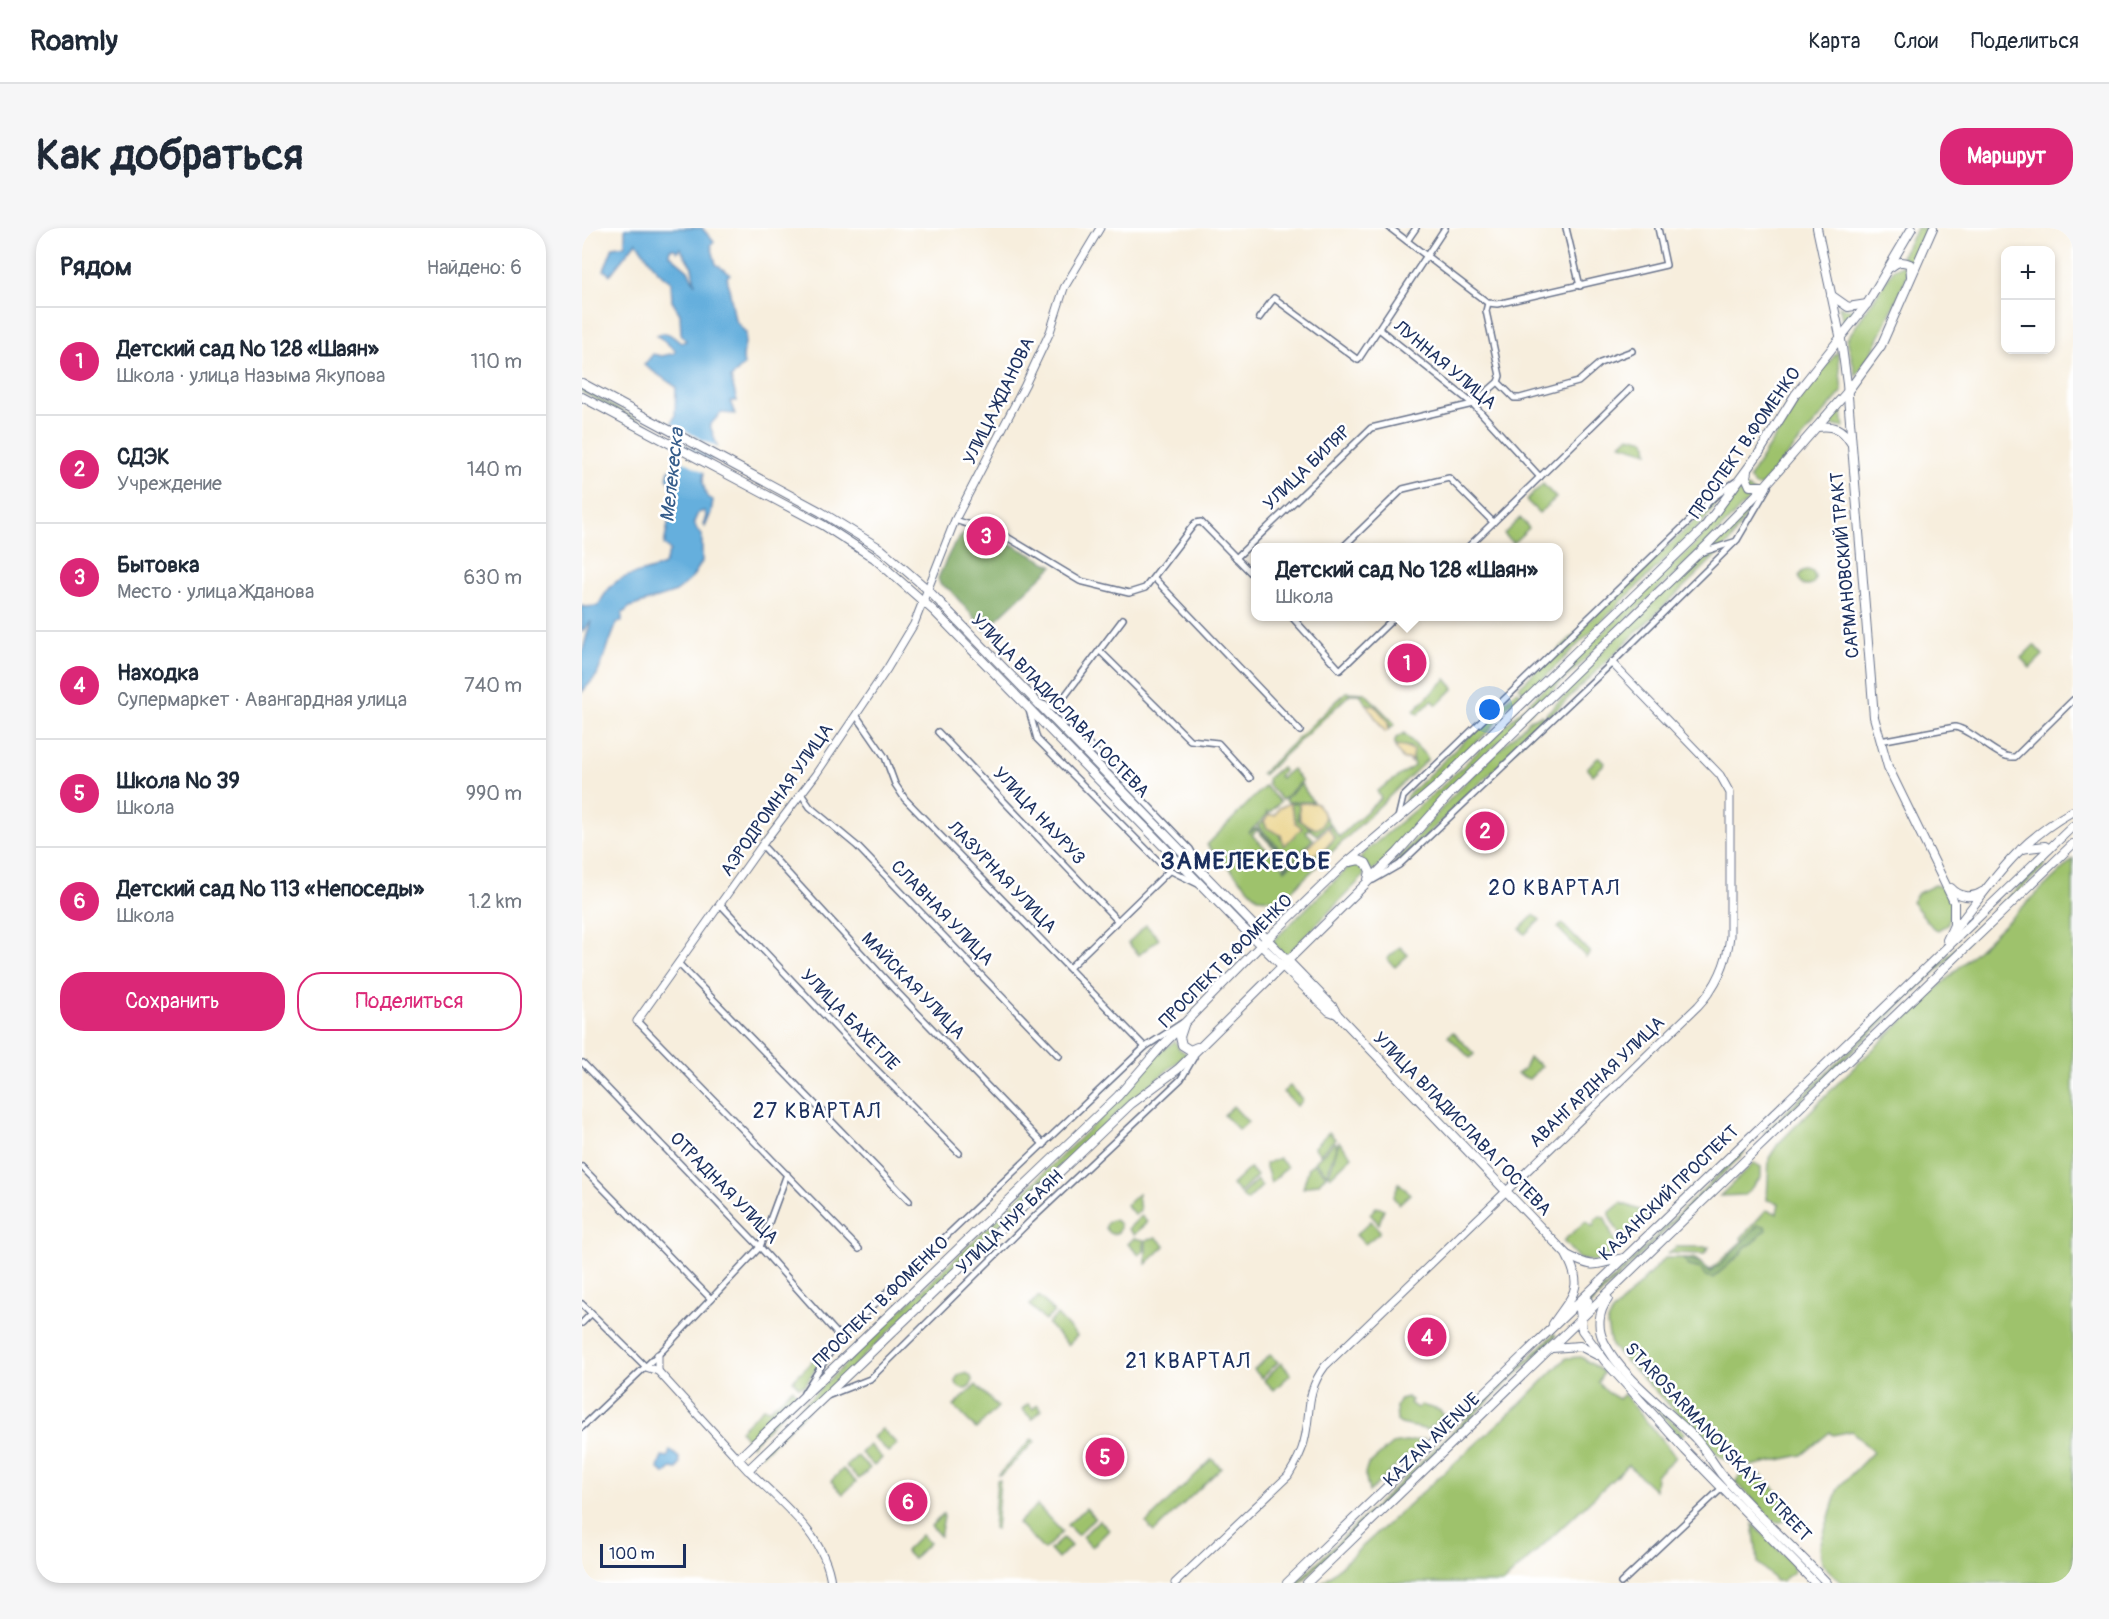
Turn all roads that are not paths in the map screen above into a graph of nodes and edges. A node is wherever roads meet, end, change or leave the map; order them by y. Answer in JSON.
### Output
{"nodes":[{"id":1,"x":1100,"y":228,"type":"edge"},
{"id":2,"x":1390,"y":228,"type":"edge"},
{"id":3,"x":1416,"y":228,"type":"edge"},
{"id":4,"x":1446,"y":228,"type":"edge"},
{"id":5,"x":1566,"y":228,"type":"edge"},
{"id":6,"x":1658,"y":228,"type":"edge"},
{"id":7,"x":1817,"y":228,"type":"edge"},
{"id":8,"x":1912,"y":228,"type":"edge"},
{"id":9,"x":1933,"y":228,"type":"edge"},
{"id":10,"x":1407,"y":241,"type":"junction"},
{"id":11,"x":1426,"y":255,"type":"junction"},
{"id":12,"x":1890,"y":268,"type":"junction"},
{"id":13,"x":1911,"y":278,"type":"junction"},
{"id":14,"x":1580,"y":286,"type":"junction"},
{"id":15,"x":1831,"y":295,"type":"junction"},
{"id":16,"x":1488,"y":303,"type":"junction"},
{"id":17,"x":1867,"y":304,"type":"junction"},
{"id":18,"x":1259,"y":318,"type":"dead end"},
{"id":19,"x":1379,"y":329,"type":"junction"},
{"id":20,"x":1841,"y":340,"type":"junction"},
{"id":21,"x":1632,"y":351,"type":"dead end"},
{"id":22,"x":1498,"y":382,"type":"junction"},
{"id":23,"x":582,"y":383,"type":"edge"},
{"id":24,"x":1630,"y":389,"type":"dead end"},
{"id":25,"x":1848,"y":391,"type":"junction"},
{"id":26,"x":582,"y":397,"type":"edge"},
{"id":27,"x":1473,"y":404,"type":"junction"},
{"id":28,"x":1817,"y":427,"type":"junction"},
{"id":29,"x":1851,"y":443,"type":"junction"},
{"id":30,"x":1748,"y":470,"type":"junction"},
{"id":31,"x":1775,"y":475,"type":"junction"},
{"id":32,"x":1540,"y":477,"type":"junction"},
{"id":33,"x":1741,"y":478,"type":"junction"},
{"id":34,"x":1765,"y":486,"type":"junction"},
{"id":35,"x":955,"y":519,"type":"junction"},
{"id":36,"x":1493,"y":522,"type":"junction"},
{"id":37,"x":1737,"y":540,"type":"junction"},
{"id":38,"x":1252,"y":543,"type":"edge"},
{"id":39,"x":1347,"y":543,"type":"edge"},
{"id":40,"x":1472,"y":543,"type":"edge"},
{"id":41,"x":1251,"y":544,"type":"edge"},
{"id":42,"x":1698,"y":554,"type":"junction"},
{"id":43,"x":1236,"y":558,"type":"junction"},
{"id":44,"x":1251,"y":573,"type":"edge"},
{"id":45,"x":1154,"y":578,"type":"junction"},
{"id":46,"x":927,"y":589,"type":"junction"},
{"id":47,"x":923,"y":601,"type":"junction"},
{"id":48,"x":1123,"y":619,"type":"dead end"},
{"id":49,"x":1295,"y":621,"type":"edge"},
{"id":50,"x":1391,"y":621,"type":"edge"},
{"id":51,"x":1100,"y":651,"type":"junction"},
{"id":52,"x":1612,"y":663,"type":"junction"},
{"id":53,"x":2073,"y":700,"type":"edge"},
{"id":54,"x":1030,"y":702,"type":"junction"},
{"id":55,"x":1055,"y":709,"type":"junction"},
{"id":56,"x":856,"y":715,"type":"junction"},
{"id":57,"x":1300,"y":730,"type":"dead end"},
{"id":58,"x":938,"y":732,"type":"dead end"},
{"id":59,"x":1879,"y":741,"type":"junction"},
{"id":60,"x":1250,"y":778,"type":"dead end"},
{"id":61,"x":801,"y":794,"type":"junction"},
{"id":62,"x":2073,"y":811,"type":"edge"},
{"id":63,"x":1398,"y":820,"type":"junction"},
{"id":64,"x":2073,"y":826,"type":"edge"},
{"id":65,"x":2073,"y":844,"type":"edge"},
{"id":66,"x":762,"y":845,"type":"junction"},
{"id":67,"x":2049,"y":849,"type":"junction"},
{"id":68,"x":2017,"y":850,"type":"junction"},
{"id":69,"x":1346,"y":863,"type":"junction"},
{"id":70,"x":1169,"y":871,"type":"junction"},
{"id":71,"x":2039,"y":877,"type":"junction"},
{"id":72,"x":1203,"y":881,"type":"junction"},
{"id":73,"x":1366,"y":884,"type":"junction"},
{"id":74,"x":1948,"y":885,"type":"junction"},
{"id":75,"x":1990,"y":885,"type":"junction"},
{"id":76,"x":721,"y":905,"type":"junction"},
{"id":77,"x":1118,"y":921,"type":"junction"},
{"id":78,"x":1268,"y":939,"type":"junction"},
{"id":79,"x":1947,"y":940,"type":"junction"},
{"id":80,"x":1261,"y":945,"type":"junction"},
{"id":81,"x":678,"y":963,"type":"junction"},
{"id":82,"x":1285,"y":963,"type":"junction"},
{"id":83,"x":1069,"y":968,"type":"junction"},
{"id":84,"x":1922,"y":972,"type":"junction"},
{"id":85,"x":637,"y":1021,"type":"joint"},
{"id":86,"x":1186,"y":1021,"type":"junction"},
{"id":87,"x":1201,"y":1045,"type":"junction"},
{"id":88,"x":1145,"y":1047,"type":"junction"},
{"id":89,"x":1059,"y":1056,"type":"dead end"},
{"id":90,"x":583,"y":1063,"type":"edge"},
{"id":91,"x":1044,"y":1145,"type":"junction"},
{"id":92,"x":959,"y":1153,"type":"dead end"},
{"id":93,"x":582,"y":1167,"type":"edge"},
{"id":94,"x":787,"y":1174,"type":"junction"},
{"id":95,"x":1505,"y":1191,"type":"junction"},
{"id":96,"x":909,"y":1201,"type":"dead end"},
{"id":97,"x":760,"y":1247,"type":"junction"},
{"id":98,"x":859,"y":1249,"type":"dead end"},
{"id":99,"x":1566,"y":1254,"type":"junction"},
{"id":100,"x":1624,"y":1258,"type":"junction"},
{"id":101,"x":1618,"y":1285,"type":"junction"},
{"id":102,"x":1595,"y":1287,"type":"junction"},
{"id":103,"x":711,"y":1299,"type":"junction"},
{"id":104,"x":582,"y":1304,"type":"edge"},
{"id":105,"x":591,"y":1313,"type":"junction"},
{"id":106,"x":1580,"y":1322,"type":"junction"},
{"id":107,"x":582,"y":1323,"type":"edge"},
{"id":108,"x":1547,"y":1333,"type":"junction"},
{"id":109,"x":840,"y":1337,"type":"junction"},
{"id":110,"x":1552,"y":1348,"type":"junction"},
{"id":111,"x":658,"y":1355,"type":"junction"},
{"id":112,"x":1605,"y":1361,"type":"junction"},
{"id":113,"x":646,"y":1367,"type":"junction"},
{"id":114,"x":658,"y":1371,"type":"junction"},
{"id":115,"x":823,"y":1398,"type":"junction"},
{"id":116,"x":801,"y":1400,"type":"junction"},
{"id":117,"x":582,"y":1427,"type":"edge"},
{"id":118,"x":1696,"y":1439,"type":"junction"},
{"id":119,"x":1685,"y":1450,"type":"junction"},
{"id":120,"x":738,"y":1459,"type":"junction"},
{"id":121,"x":748,"y":1470,"type":"junction"},
{"id":122,"x":1723,"y":1487,"type":"junction"},
{"id":123,"x":831,"y":1583,"type":"edge"},
{"id":124,"x":1175,"y":1583,"type":"edge"},
{"id":125,"x":1287,"y":1583,"type":"edge"},
{"id":126,"x":1307,"y":1583,"type":"edge"},
{"id":127,"x":1621,"y":1583,"type":"edge"},
{"id":128,"x":1815,"y":1583,"type":"edge"},
{"id":129,"x":1827,"y":1583,"type":"edge"}],
"edges":[{"from":1,"to":35,"type":"street","name":"УЛИЦА ЖДАНОВА"},
{"from":2,"to":10,"type":"street"},
{"from":3,"to":10,"type":"street"},
{"from":4,"to":11,"type":"street"},
{"from":5,"to":14,"type":"street"},
{"from":6,"to":14,"type":"street"},
{"from":7,"to":15,"type":"main road","name":"САРМАНОВСКИЙ ТРАКТ"},
{"from":8,"to":12,"type":"main road","name":"ПРОСПЕКТ В.ФОМЕНКО"},
{"from":9,"to":13,"type":"main road","name":"ПРОСПЕКТ В.ФОМЕНКО"},
{"from":10,"to":11,"type":"street"},
{"from":11,"to":16,"type":"street"},
{"from":11,"to":19,"type":"street"},
{"from":12,"to":13,"type":"main road"},
{"from":12,"to":17,"type":"main road","name":"ПРОСПЕКТ В.ФОМЕНКО"},
{"from":13,"to":25,"type":"main road","name":"ПРОСПЕКТ В.ФОМЕНКО"},
{"from":14,"to":16,"type":"street"},
{"from":15,"to":17,"type":"main road"},
{"from":15,"to":20,"type":"main road","name":"САРМАНОВСКИЙ ТРАКТ"},
{"from":16,"to":22,"type":"street"},
{"from":17,"to":20,"type":"main road","name":"ПРОСПЕКТ В.ФОМЕНКО"},
{"from":18,"to":19,"type":"street"},
{"from":19,"to":27,"type":"street","name":"ЛУННАЯ УЛИЦА"},
{"from":20,"to":25,"type":"main road","name":"САРМАНОВСКИЙ ТРАКТ"},
{"from":20,"to":30,"type":"main road","name":"ПРОСПЕКТ В.ФОМЕНКО"},
{"from":21,"to":22,"type":"street"},
{"from":22,"to":27,"type":"street","name":"УЛИЦА БИЛЯР"},
{"from":23,"to":46,"type":"main road","name":"УЛИЦА ВЛАДИСЛАВА ГОСТЕВА"},
{"from":24,"to":32,"type":"street"},
{"from":25,"to":28,"type":"main road","name":"ПРОСПЕКТ В.ФОМЕНКО"},
{"from":25,"to":29,"type":"main road","name":"САРМАНОВСКИЙ ТРАКТ"},
{"from":26,"to":47,"type":"main road","name":"УЛИЦА ВЛАДИСЛАВА ГОСТЕВА"},
{"from":27,"to":32,"type":"street","name":"ЛУННАЯ УЛИЦА"},
{"from":27,"to":38,"type":"street","name":"УЛИЦА БИЛЯР"},
{"from":28,"to":29,"type":"main road"},
{"from":28,"to":31,"type":"main road","name":"ПРОСПЕКТ В.ФОМЕНКО"},
{"from":29,"to":59,"type":"main road","name":"САРМАНОВСКИЙ ТРАКТ"},
{"from":30,"to":33,"type":"main road","name":"ПРОСПЕКТ В.ФОМЕНКО"},
{"from":30,"to":34,"type":"main road"},
{"from":31,"to":34,"type":"main road","name":"ПРОСПЕКТ В.ФОМЕНКО"},
{"from":31,"to":37,"type":"street"},
{"from":32,"to":36,"type":"street"},
{"from":33,"to":63,"type":"main road","name":"ПРОСПЕКТ В.ФОМЕНКО"},
{"from":33,"to":63,"type":"street"},
{"from":34,"to":42,"type":"main road","name":"ПРОСПЕКТ В.ФОМЕНКО"},
{"from":35,"to":45,"type":"street"},
{"from":35,"to":46,"type":"street","name":"УЛИЦА ЖДАНОВА"},
{"from":36,"to":39,"type":"street"},
{"from":36,"to":40,"type":"street"},
{"from":37,"to":42,"type":"street"},
{"from":37,"to":52,"type":"street"},
{"from":41,"to":43,"type":"street","name":"УЛИЦА БИЛЯР"},
{"from":42,"to":73,"type":"main road","name":"ПРОСПЕКТ В.ФОМЕНКО"},
{"from":43,"to":44,"type":"street"},
{"from":43,"to":45,"type":"street"},
{"from":45,"to":57,"type":"street"},
{"from":46,"to":47,"type":"street","name":"АЭРОДРОМНАЯ УЛИЦА"},
{"from":46,"to":54,"type":"main road","name":"УЛИЦА ВЛАДИСЛАВА ГОСТЕВА"},
{"from":47,"to":54,"type":"main road","name":"УЛИЦА ВЛАДИСЛАВА ГОСТЕВА"},
{"from":47,"to":56,"type":"street","name":"АЭРОДРОМНАЯ УЛИЦА"},
{"from":48,"to":51,"type":"street"},
{"from":49,"to":50,"type":"street"},
{"from":51,"to":55,"type":"street"},
{"from":51,"to":60,"type":"street"},
{"from":52,"to":73,"type":"street"},
{"from":52,"to":95,"type":"street","name":"АВАНГАРДНАЯ УЛИЦА"},
{"from":53,"to":59,"type":"street"},
{"from":54,"to":55,"type":"street"},
{"from":54,"to":70,"type":"street"},
{"from":54,"to":72,"type":"main road","name":"УЛИЦА ВЛАДИСЛАВА ГОСТЕВА"},
{"from":55,"to":72,"type":"street"},
{"from":56,"to":61,"type":"street","name":"АЭРОДРОМНАЯ УЛИЦА"},
{"from":56,"to":83,"type":"street","name":"ЛАЗУРНАЯ УЛИЦА"},
{"from":58,"to":77,"type":"street","name":"УЛИЦА НАУРУЗ"},
{"from":59,"to":74,"type":"main road","name":"САРМАНОВСКИЙ ТРАКТ"},
{"from":61,"to":66,"type":"street","name":"АЭРОДРОМНАЯ УЛИЦА"},
{"from":61,"to":89,"type":"street","name":"СЛАВНАЯ УЛИЦА"},
{"from":62,"to":68,"type":"main road"},
{"from":63,"to":69,"type":"main road","name":"ПРОСПЕКТ В.ФОМЕНКО"},
{"from":64,"to":67,"type":"main road","name":"КАЗАНСКИЙ ПРОСПЕКТ"},
{"from":65,"to":71,"type":"main road","name":"КАЗАНСКИЙ ПРОСПЕКТ"},
{"from":66,"to":76,"type":"street","name":"АЭРОДРОМНАЯ УЛИЦА"},
{"from":66,"to":91,"type":"street","name":"МАЙСКАЯ УЛИЦА"},
{"from":67,"to":68,"type":"main road"},
{"from":67,"to":71,"type":"main road"},
{"from":67,"to":84,"type":"main road","name":"КАЗАНСКИЙ ПРОСПЕКТ"},
{"from":68,"to":75,"type":"main road"},
{"from":69,"to":73,"type":"main road"},
{"from":69,"to":78,"type":"main road","name":"ПРОСПЕКТ В.ФОМЕНКО"},
{"from":70,"to":72,"type":"street"},
{"from":70,"to":77,"type":"street"},
{"from":71,"to":101,"type":"main road","name":"КАЗАНСКИЙ ПРОСПЕКТ"},
{"from":72,"to":78,"type":"main road","name":"УЛИЦА ВЛАДИСЛАВА ГОСТЕВА"},
{"from":72,"to":80,"type":"main road","name":"УЛИЦА ВЛАДИСЛАВА ГОСТЕВА"},
{"from":73,"to":82,"type":"main road","name":"ПРОСПЕКТ В.ФОМЕНКО"},
{"from":74,"to":75,"type":"main road"},
{"from":74,"to":79,"type":"main road","name":"САРМАНОВСКИЙ ТРАКТ"},
{"from":75,"to":79,"type":"main road"},
{"from":76,"to":81,"type":"street","name":"АЭРОДРОМНАЯ УЛИЦА"},
{"from":76,"to":92,"type":"street","name":"УЛИЦА БАХЕТЛЕ"},
{"from":77,"to":83,"type":"street"},
{"from":78,"to":80,"type":"main road","name":"ПРОСПЕКТ В.ФОМЕНКО"},
{"from":78,"to":82,"type":"main road","name":"УЛИЦА ВЛАДИСЛАВА ГОСТЕВА"},
{"from":79,"to":84,"type":"main road"},
{"from":80,"to":82,"type":"main road","name":"УЛИЦА ВЛАДИСЛАВА ГОСТЕВА"},
{"from":80,"to":86,"type":"main road","name":"ПРОСПЕКТ В.ФОМЕНКО"},
{"from":81,"to":85,"type":"street","name":"АЭРОДРОМНАЯ УЛИЦА"},
{"from":81,"to":96,"type":"street"},
{"from":82,"to":87,"type":"main road","name":"ПРОСПЕКТ В.ФОМЕНКО"},
{"from":82,"to":95,"type":"main road","name":"УЛИЦА ВЛАДИСЛАВА ГОСТЕВА"},
{"from":83,"to":88,"type":"street","name":"ЛАЗУРНАЯ УЛИЦА"},
{"from":84,"to":100,"type":"main road","name":"КАЗАНСКИЙ ПРОСПЕКТ"},
{"from":85,"to":94,"type":"street"},
{"from":86,"to":87,"type":"main road"},
{"from":86,"to":88,"type":"street"},
{"from":86,"to":116,"type":"main road","name":"ПРОСПЕКТ В.ФОМЕНКО"},
{"from":87,"to":115,"type":"main road","name":"ПРОСПЕКТ В.ФОМЕНКО"},
{"from":87,"to":115,"type":"street","name":"УЛИЦА НУР БАЯН"},
{"from":88,"to":91,"type":"street"},
{"from":90,"to":97,"type":"street","name":"ОТРАДНАЯ УЛИЦА"},
{"from":91,"to":109,"type":"street"},
{"from":93,"to":103,"type":"street"},
{"from":94,"to":97,"type":"street"},
{"from":94,"to":98,"type":"street"},
{"from":95,"to":99,"type":"main road","name":"УЛИЦА ВЛАДИСЛАВА ГОСТЕВА"},
{"from":95,"to":124,"type":"street","name":"АВАНГАРДНАЯ УЛИЦА"},
{"from":97,"to":103,"type":"street"},
{"from":97,"to":109,"type":"street","name":"ОТРАДНАЯ УЛИЦА"},
{"from":99,"to":100,"type":"main road","name":"УЛИЦА ВЛАДИСЛАВА ГОСТЕВА"},
{"from":99,"to":108,"type":"main road","name":"УЛИЦА ВЛАДИСЛАВА ГОСТЕВА"},
{"from":100,"to":102,"type":"main road","name":"КАЗАНСКИЙ ПРОСПЕКТ"},
{"from":101,"to":106,"type":"main road","name":"КАЗАНСКИЙ ПРОСПЕКТ"},
{"from":101,"to":118,"type":"main road","name":"STAROSARMANOVSKAYA STREET"},
{"from":102,"to":106,"type":"main road"},
{"from":102,"to":108,"type":"main road","name":"КАЗАНСКИЙ ПРОСПЕКТ"},
{"from":103,"to":111,"type":"street"},
{"from":104,"to":105,"type":"street"},
{"from":105,"to":107,"type":"street"},
{"from":105,"to":113,"type":"street"},
{"from":106,"to":110,"type":"main road","name":"KAZAN AVENUE"},
{"from":106,"to":112,"type":"main road"},
{"from":108,"to":125,"type":"main road","name":"КАЗАНСКИЙ ПРОСПЕКТ"},
{"from":109,"to":116,"type":"street"},
{"from":110,"to":112,"type":"main road"},
{"from":110,"to":126,"type":"main road","name":"KAZAN AVENUE"},
{"from":111,"to":113,"type":"street"},
{"from":111,"to":114,"type":"street"},
{"from":112,"to":119,"type":"main road","name":"STAROSARMANOVSKAYA STREET"},
{"from":113,"to":114,"type":"street"},
{"from":113,"to":117,"type":"street"},
{"from":114,"to":120,"type":"street"},
{"from":115,"to":121,"type":"main road","name":"ПРОСПЕКТ В.ФОМЕНКО"},
{"from":116,"to":120,"type":"main road","name":"ПРОСПЕКТ В.ФОМЕНКО"},
{"from":118,"to":119,"type":"main road"},
{"from":118,"to":129,"type":"main road","name":"STAROSARMANOVSKAYA STREET"},
{"from":119,"to":122,"type":"main road","name":"STAROSARMANOVSKAYA STREET"},
{"from":120,"to":121,"type":"main road"},
{"from":121,"to":123,"type":"street"},
{"from":122,"to":127,"type":"street"},
{"from":122,"to":128,"type":"main road","name":"STAROSARMANOVSKAYA STREET"}]}
